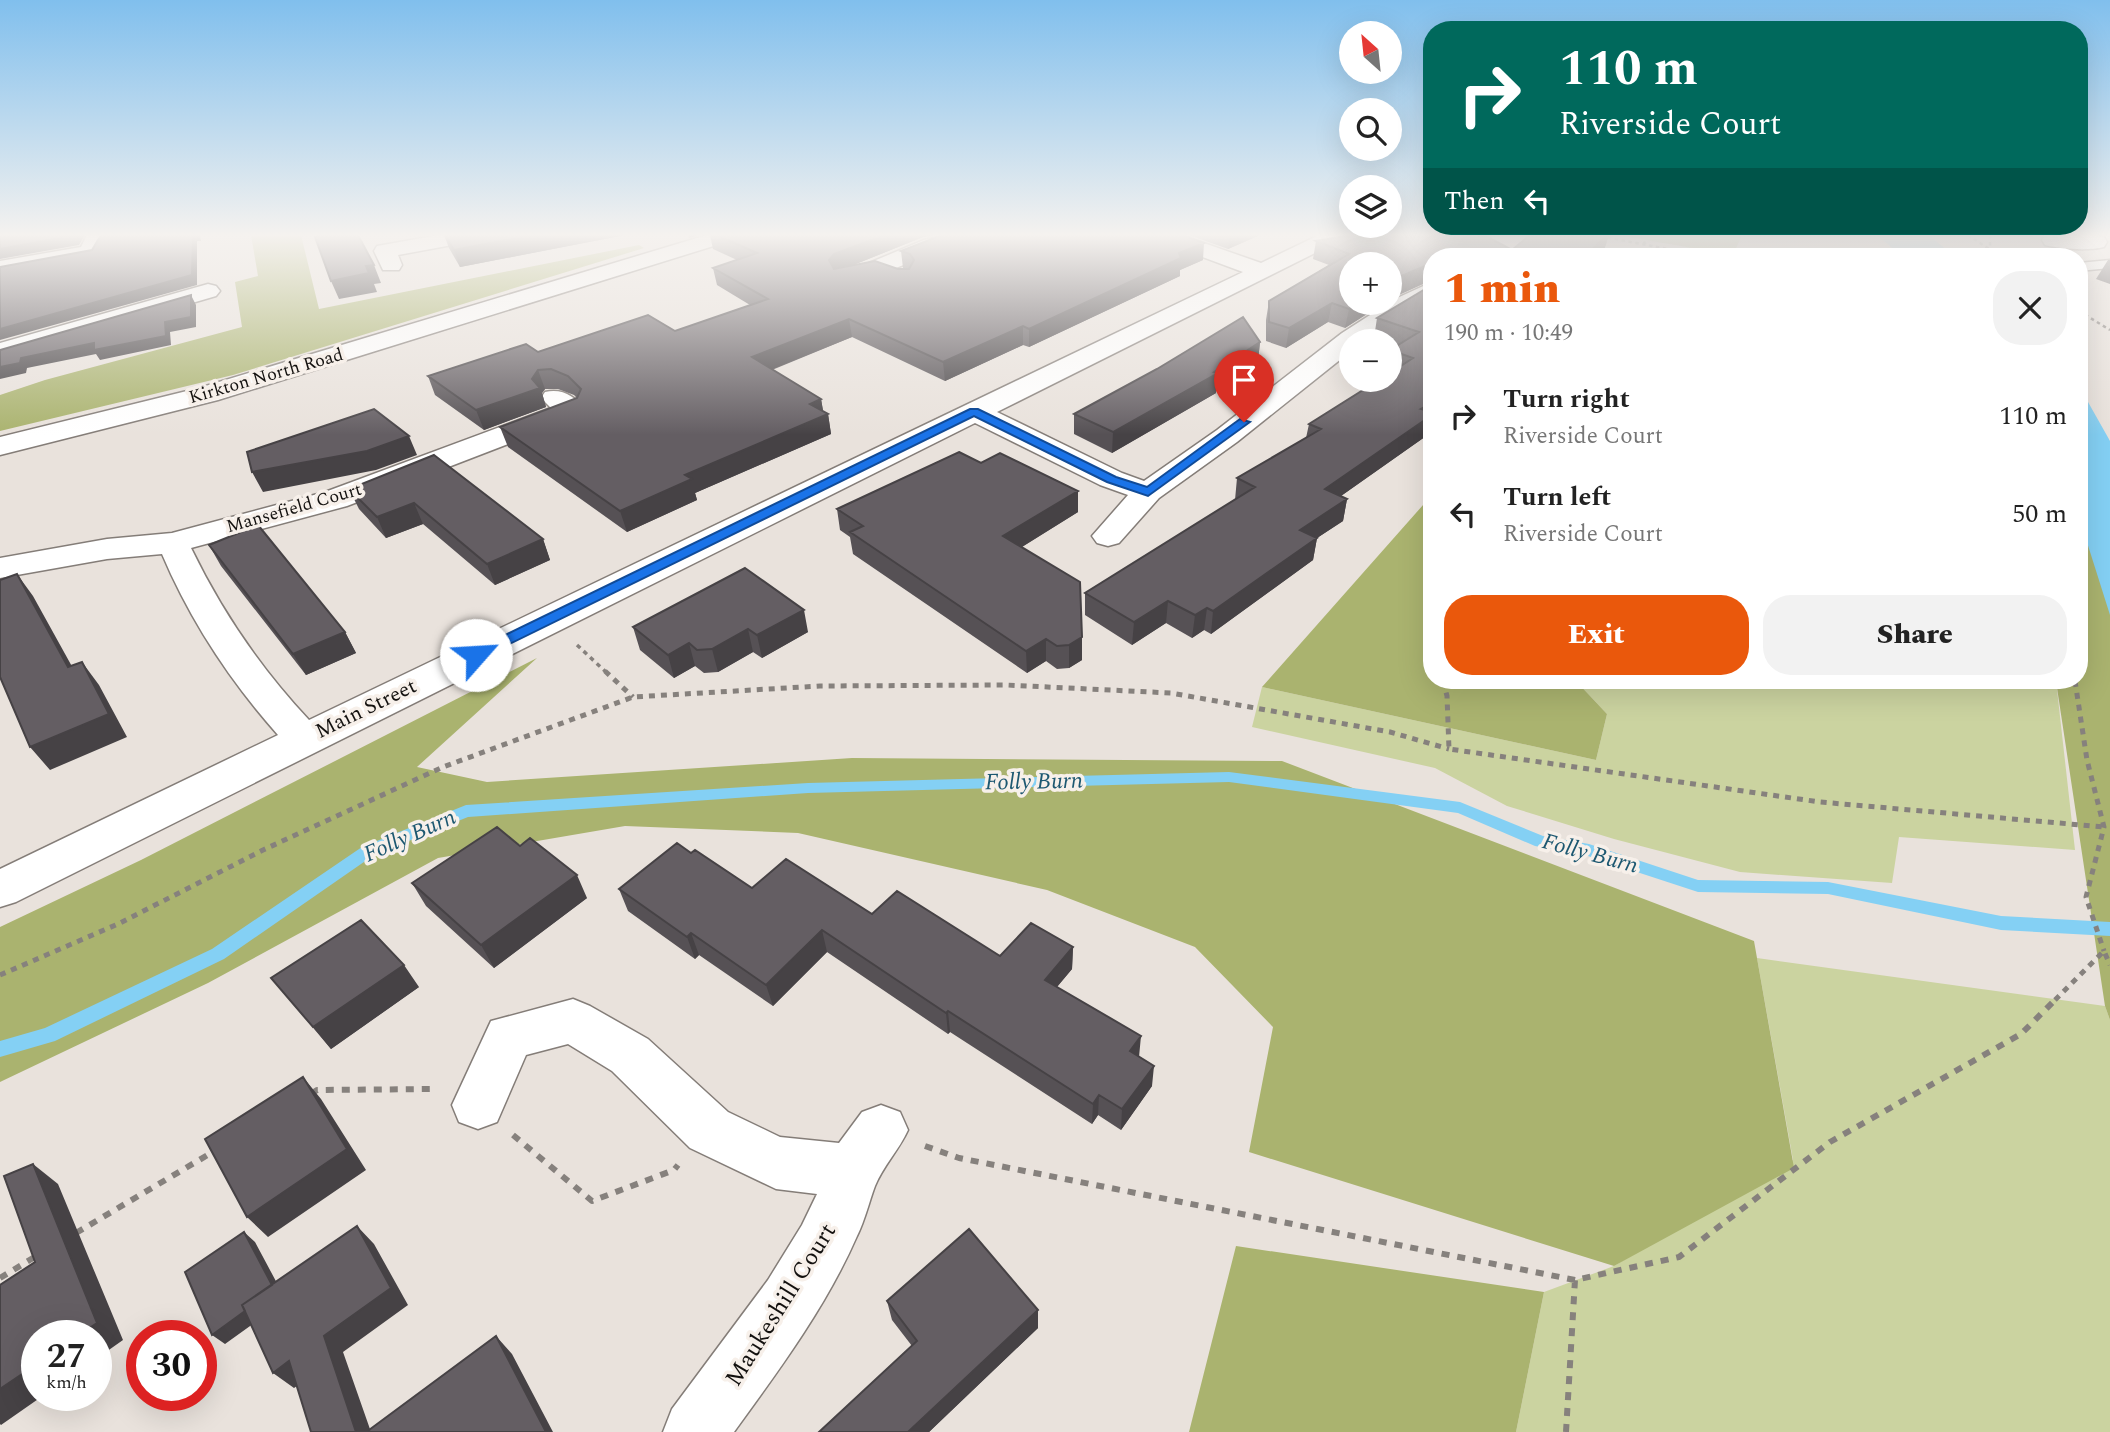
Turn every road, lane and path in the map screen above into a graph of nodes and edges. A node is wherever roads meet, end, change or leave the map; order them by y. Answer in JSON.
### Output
{"nodes":[{"id":1,"x":142,"y":302,"type":"edge"},
{"id":2,"x":512,"y":302,"type":"edge"},
{"id":3,"x":1201,"y":302,"type":"edge"},
{"id":4,"x":1409,"y":302,"type":"edge"},
{"id":5,"x":2088,"y":317,"type":"edge"},
{"id":6,"x":2110,"y":330,"type":"edge"},
{"id":7,"x":0,"y":351,"type":"edge"},
{"id":8,"x":574,"y":403,"type":"edge"},
{"id":9,"x":974,"y":412,"type":"junction"},
{"id":10,"x":0,"y":446,"type":"edge"},
{"id":11,"x":1148,"y":492,"type":"junction"},
{"id":12,"x":1108,"y":536,"type":"dead end"},
{"id":13,"x":173,"y":543,"type":"junction"},
{"id":14,"x":0,"y":568,"type":"edge"},
{"id":15,"x":549,"y":619,"type":"junction"},
{"id":16,"x":1445,"y":689,"type":"edge"},
{"id":17,"x":2077,"y":689,"type":"edge"},
{"id":18,"x":633,"y":697,"type":"junction"},
{"id":19,"x":303,"y":739,"type":"junction"},
{"id":20,"x":1448,"y":749,"type":"junction"},
{"id":21,"x":2104,"y":827,"type":"junction"},
{"id":22,"x":0,"y":889,"type":"edge"},
{"id":23,"x":2104,"y":951,"type":"junction"},
{"id":24,"x":2110,"y":965,"type":"edge"},
{"id":25,"x":0,"y":975,"type":"edge"},
{"id":26,"x":306,"y":1097,"type":"edge"},
{"id":27,"x":478,"y":1105,"type":"junction"},
{"id":28,"x":709,"y":1130,"type":"junction"},
{"id":29,"x":223,"y":1146,"type":"edge"},
{"id":30,"x":866,"y":1151,"type":"junction"},
{"id":31,"x":71,"y":1236,"type":"dead end"},
{"id":32,"x":47,"y":1250,"type":"edge"},
{"id":33,"x":0,"y":1278,"type":"edge"},
{"id":34,"x":1575,"y":1280,"type":"junction"},
{"id":35,"x":695,"y":1432,"type":"edge"},
{"id":36,"x":1566,"y":1432,"type":"edge"}],
"edges":[{"from":1,"to":7,"type":"street"},
{"from":2,"to":10,"type":"street","name":"Kirkton North Road"},
{"from":3,"to":9,"type":"street","name":"Main Street"},
{"from":4,"to":11,"type":"street"},
{"from":5,"to":6,"type":"path"},
{"from":8,"to":13,"type":"street","name":"Mansefield Court"},
{"from":9,"to":11,"type":"street"},
{"from":9,"to":15,"type":"street","name":"Main Street"},
{"from":11,"to":12,"type":"street"},
{"from":13,"to":14,"type":"street","name":"Mansefield Court"},
{"from":13,"to":19,"type":"street"},
{"from":15,"to":18,"type":"path"},
{"from":15,"to":19,"type":"street","name":"Main Street"},
{"from":16,"to":20,"type":"path"},
{"from":17,"to":21,"type":"path"},
{"from":18,"to":20,"type":"path"},
{"from":18,"to":25,"type":"path"},
{"from":19,"to":22,"type":"street","name":"Main Street"},
{"from":20,"to":21,"type":"path"},
{"from":21,"to":23,"type":"path"},
{"from":23,"to":24,"type":"path"},
{"from":23,"to":34,"type":"path"},
{"from":26,"to":27,"type":"path"},
{"from":27,"to":28,"type":"path"},
{"from":27,"to":28,"type":"street"},
{"from":28,"to":30,"type":"street"},
{"from":29,"to":31,"type":"path"},
{"from":30,"to":34,"type":"path"},
{"from":30,"to":35,"type":"street","name":"Maukeshill Court"},
{"from":32,"to":33,"type":"path"},
{"from":34,"to":36,"type":"path"}]}
